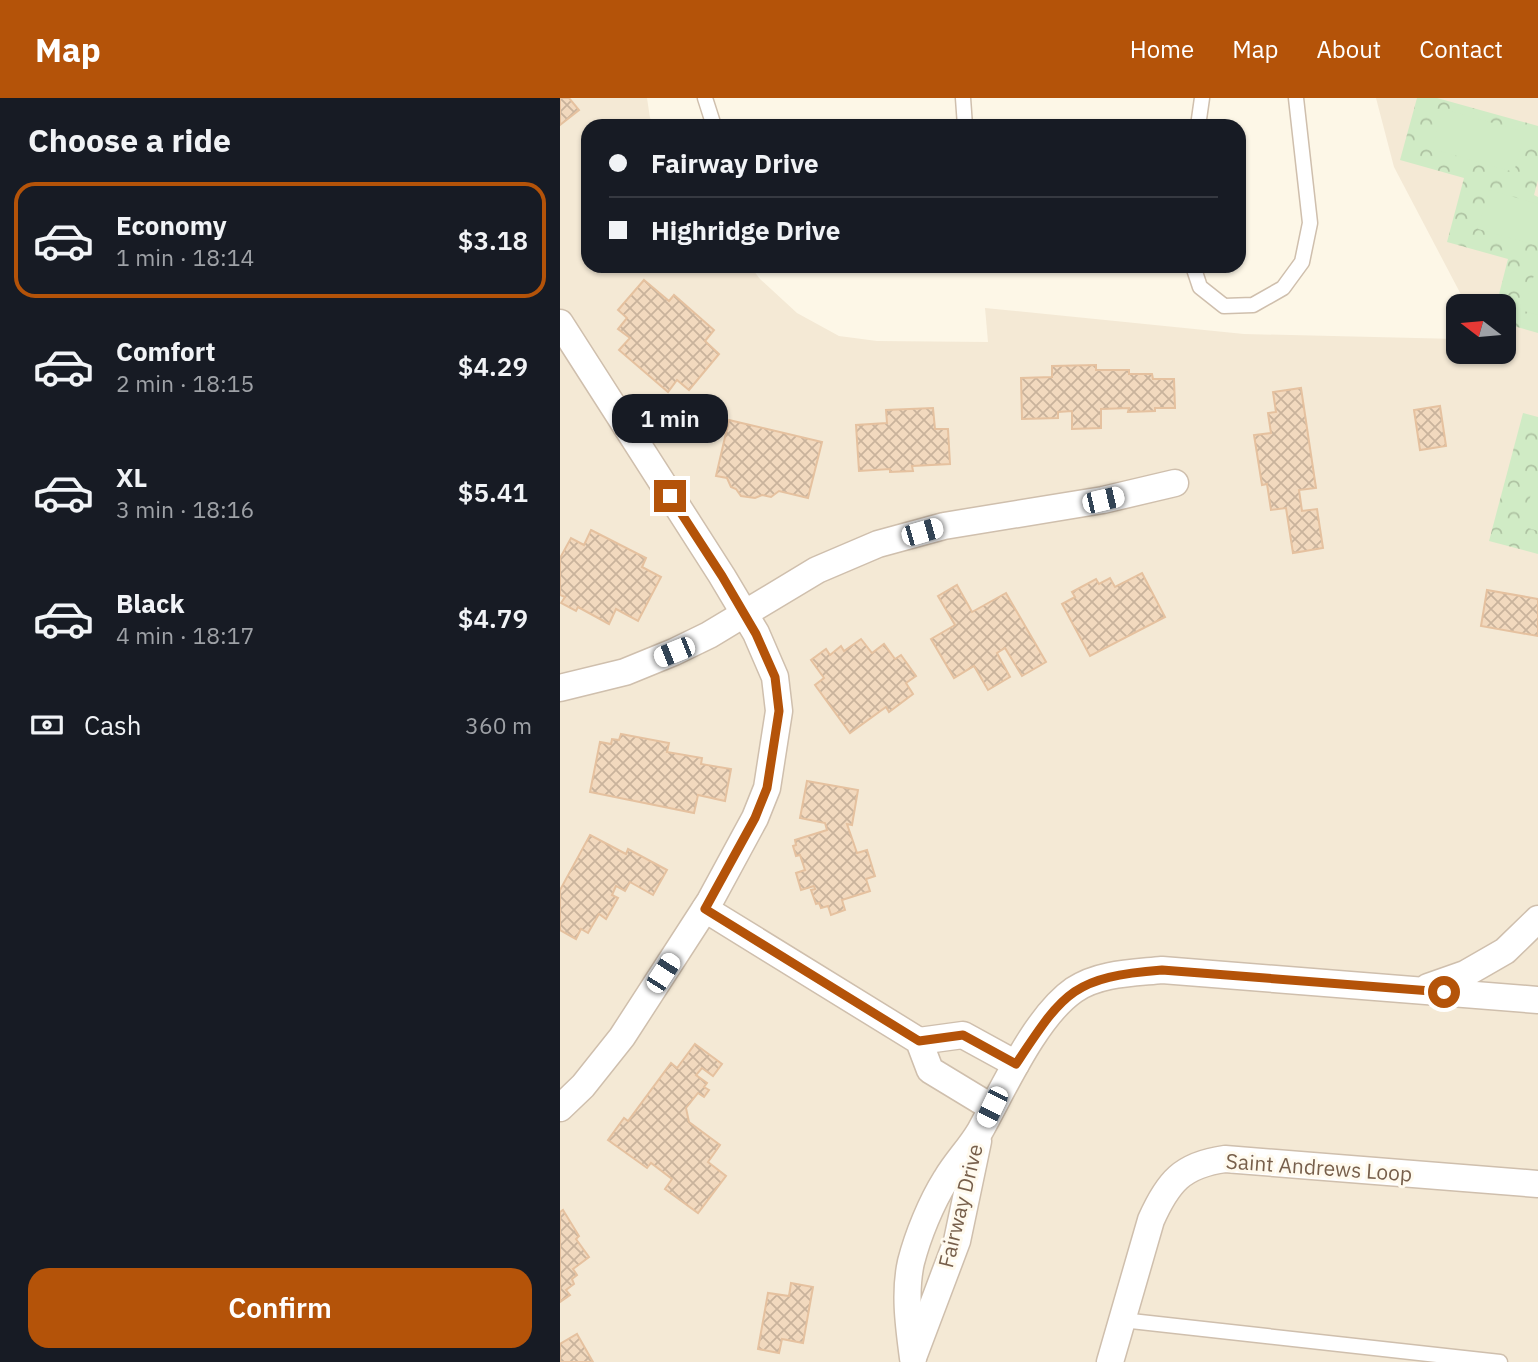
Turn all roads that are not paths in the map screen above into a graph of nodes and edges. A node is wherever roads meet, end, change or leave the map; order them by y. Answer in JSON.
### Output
{"nodes":[{"id":1,"x":705,"y":98,"type":"edge"},
{"id":2,"x":963,"y":98,"type":"edge"},
{"id":3,"x":1202,"y":98,"type":"edge"},
{"id":4,"x":1296,"y":98,"type":"edge"},
{"id":5,"x":712,"y":119,"type":"edge"},
{"id":6,"x":964,"y":119,"type":"edge"},
{"id":7,"x":1199,"y":119,"type":"edge"},
{"id":8,"x":1195,"y":273,"type":"edge"},
{"id":9,"x":560,"y":323,"type":"edge"},
{"id":10,"x":1174,"y":484,"type":"dead end"},
{"id":11,"x":744,"y":613,"type":"junction"},
{"id":12,"x":560,"y":688,"type":"edge"},
{"id":13,"x":705,"y":909,"type":"junction"},
{"id":14,"x":1538,"y":919,"type":"edge"},
{"id":15,"x":1419,"y":990,"type":"junction"},
{"id":16,"x":1538,"y":1000,"type":"edge"},
{"id":17,"x":919,"y":1041,"type":"junction"},
{"id":18,"x":1016,"y":1064,"type":"junction"},
{"id":19,"x":992,"y":1107,"type":"junction"},
{"id":20,"x":560,"y":1108,"type":"edge"},
{"id":21,"x":979,"y":1132,"type":"junction"},
{"id":22,"x":1538,"y":1184,"type":"edge"},
{"id":23,"x":1122,"y":1320,"type":"junction"},
{"id":24,"x":913,"y":1360,"type":"edge"},
{"id":25,"x":1110,"y":1362,"type":"edge"},
{"id":26,"x":1500,"y":1362,"type":"edge"}],
"edges":[{"from":1,"to":5,"type":"lane"},
{"from":2,"to":6,"type":"lane"},
{"from":3,"to":7,"type":"lane"},
{"from":4,"to":8,"type":"lane"},
{"from":9,"to":11,"type":"street"},
{"from":10,"to":11,"type":"street"},
{"from":11,"to":12,"type":"street"},
{"from":11,"to":13,"type":"street"},
{"from":13,"to":17,"type":"street"},
{"from":13,"to":20,"type":"street"},
{"from":14,"to":15,"type":"street"},
{"from":15,"to":16,"type":"street","name":"Fairway Drive"},
{"from":15,"to":18,"type":"street","name":"Fairway Drive"},
{"from":17,"to":18,"type":"street"},
{"from":17,"to":19,"type":"street"},
{"from":18,"to":19,"type":"street","name":"Fairway Drive"},
{"from":19,"to":21,"type":"street","name":"Fairway Drive"},
{"from":21,"to":24,"type":"street","name":"Fairway Drive"},
{"from":21,"to":24,"type":"street","name":"Fairway Drive"},
{"from":22,"to":23,"type":"street","name":"Saint Andrews Loop"},
{"from":23,"to":25,"type":"street","name":"Saint Andrews Loop"},
{"from":23,"to":26,"type":"lane"}]}
